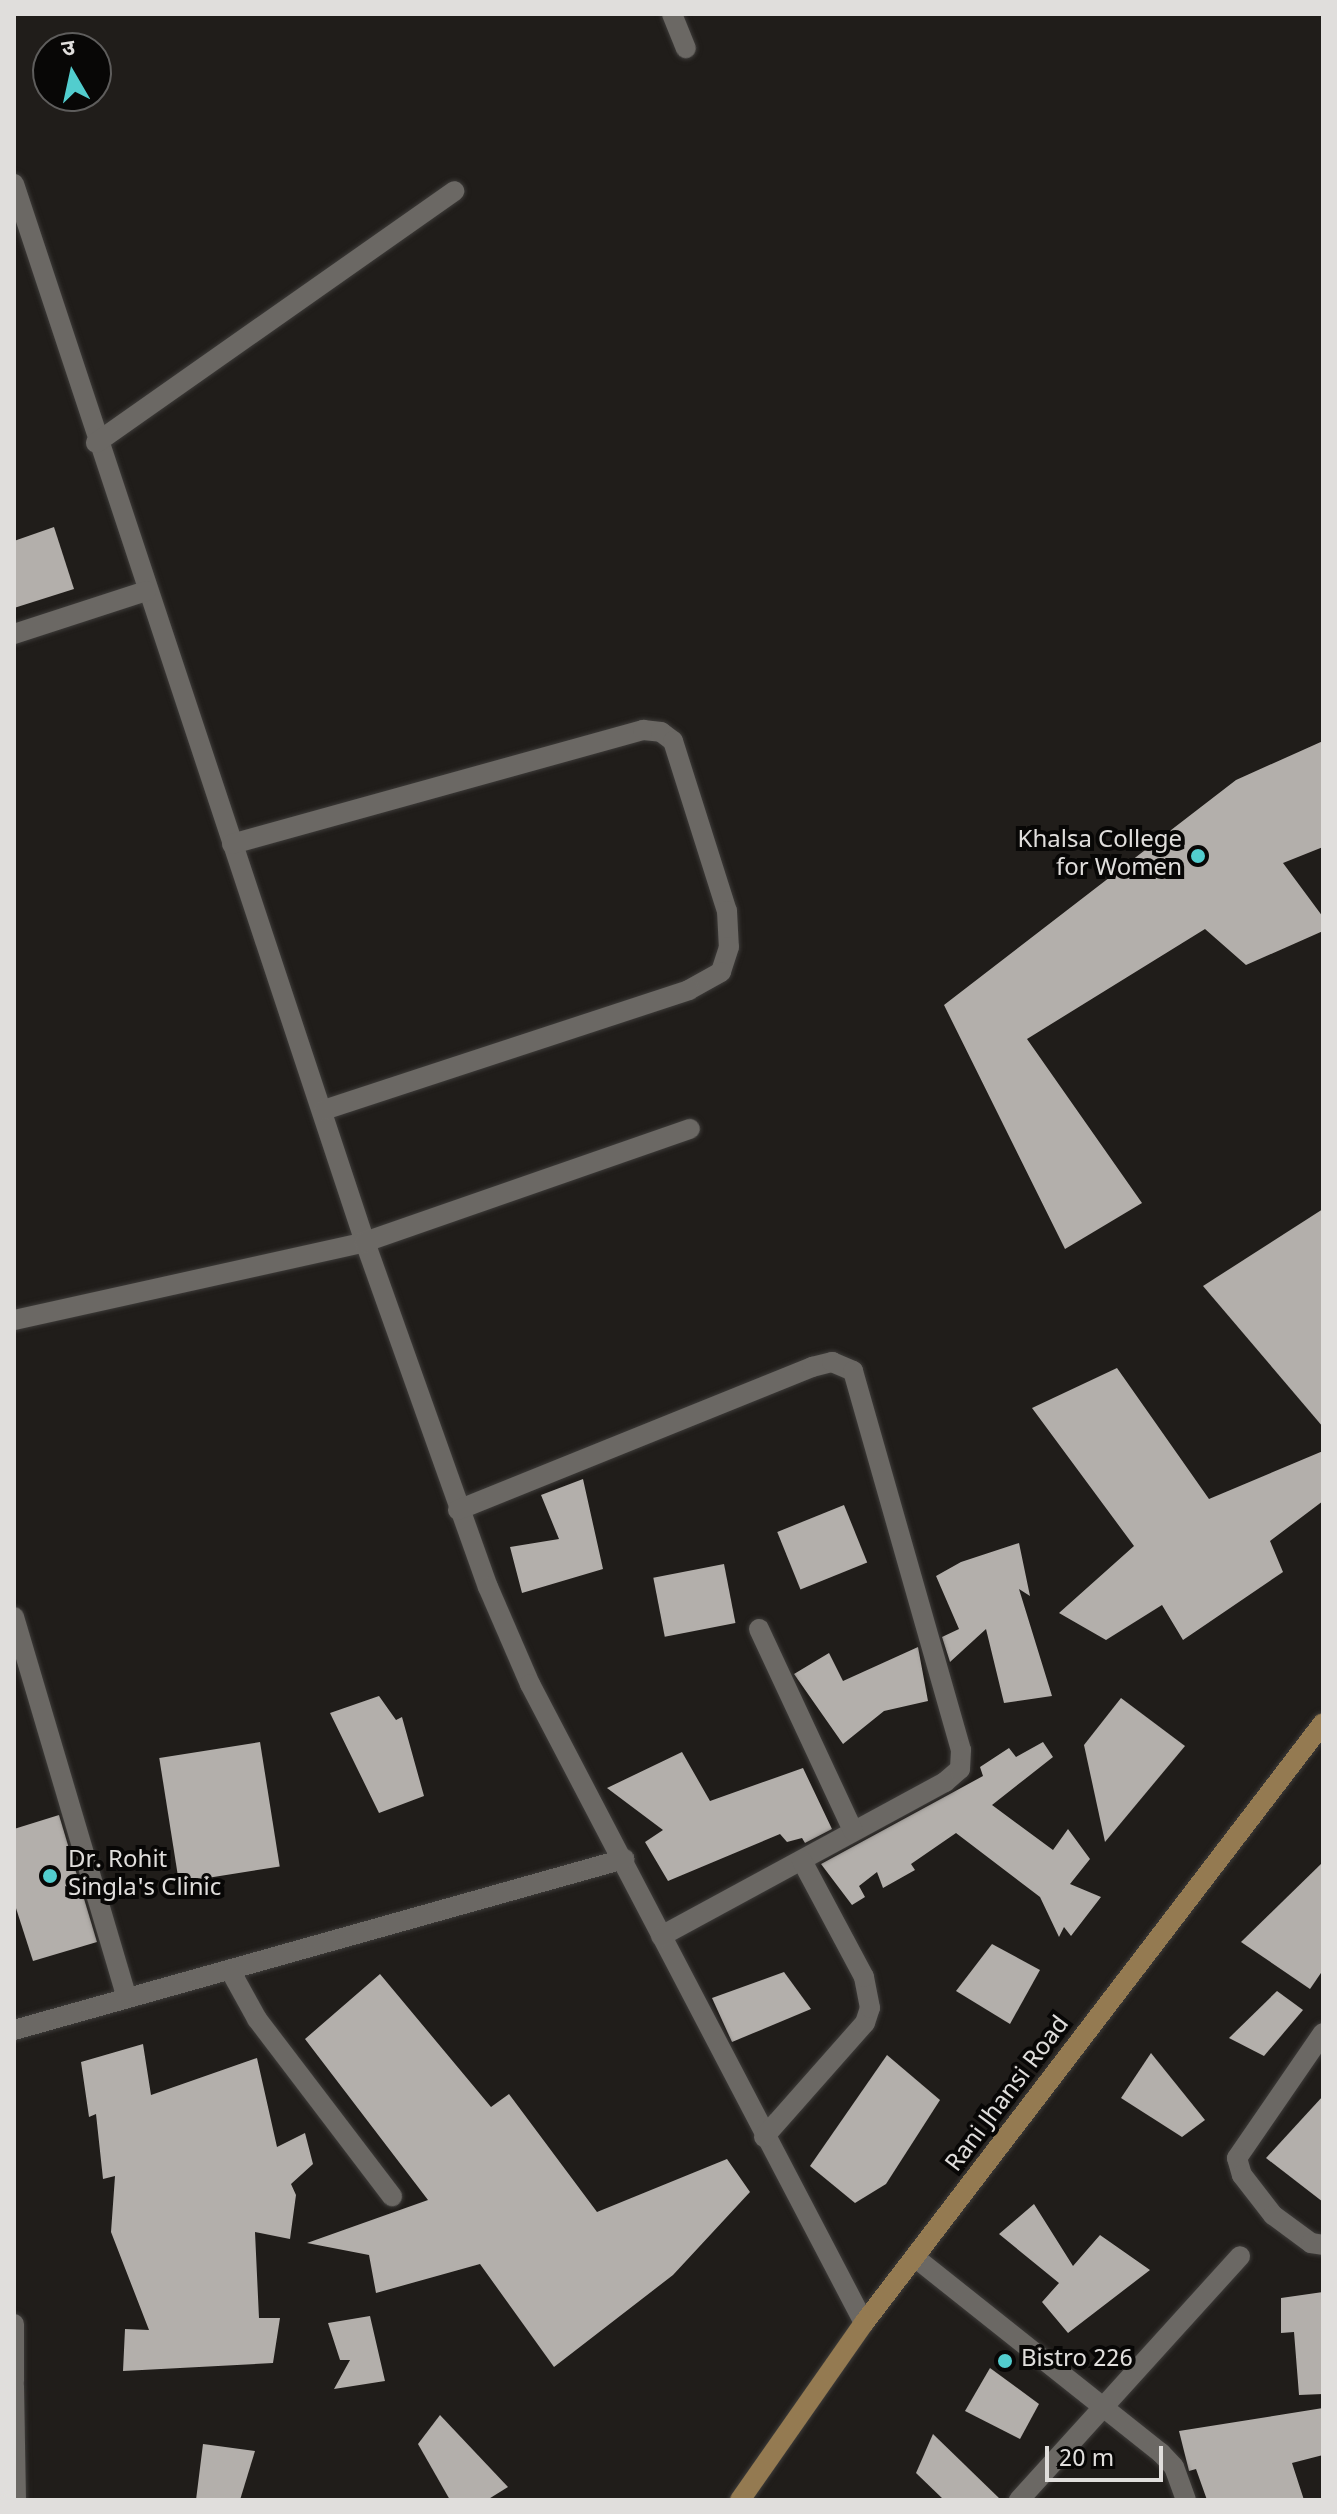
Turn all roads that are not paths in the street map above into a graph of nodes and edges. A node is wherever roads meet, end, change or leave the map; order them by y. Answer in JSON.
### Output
{"nodes":[{"id":1,"x":672,"y":14,"type":"edge"},
{"id":2,"x":686,"y":48,"type":"dead end"},
{"id":3,"x":14,"y":184,"type":"edge"},
{"id":4,"x":454,"y":191,"type":"dead end"},
{"id":5,"x":96,"y":443,"type":"junction"},
{"id":6,"x":146,"y":591,"type":"junction"},
{"id":7,"x":14,"y":634,"type":"edge"},
{"id":8,"x":232,"y":844,"type":"junction"},
{"id":9,"x":324,"y":1110,"type":"junction"},
{"id":10,"x":690,"y":1129,"type":"dead end"},
{"id":11,"x":365,"y":1242,"type":"junction"},
{"id":12,"x":14,"y":1320,"type":"edge"},
{"id":13,"x":458,"y":1510,"type":"junction"},
{"id":14,"x":14,"y":1617,"type":"edge"},
{"id":15,"x":759,"y":1629,"type":"dead end"},
{"id":16,"x":1323,"y":1723,"type":"edge"},
{"id":17,"x":853,"y":1831,"type":"junction"},
{"id":18,"x":624,"y":1859,"type":"junction"},
{"id":19,"x":802,"y":1861,"type":"junction"},
{"id":20,"x":661,"y":1936,"type":"junction"},
{"id":21,"x":230,"y":1970,"type":"junction"},
{"id":22,"x":127,"y":1998,"type":"junction"},
{"id":23,"x":14,"y":2030,"type":"edge"},
{"id":24,"x":1323,"y":2033,"type":"edge"},
{"id":25,"x":764,"y":2137,"type":"junction"},
{"id":26,"x":392,"y":2196,"type":"dead end"},
{"id":27,"x":1323,"y":2245,"type":"edge"},
{"id":28,"x":1240,"y":2256,"type":"dead end"},
{"id":29,"x":917,"y":2259,"type":"junction"},
{"id":30,"x":864,"y":2323,"type":"junction"},
{"id":31,"x":14,"y":2324,"type":"edge"},
{"id":32,"x":14,"y":2384,"type":"edge"},
{"id":33,"x":1102,"y":2408,"type":"junction"},
{"id":34,"x":758,"y":2477,"type":"junction"},
{"id":35,"x":16,"y":2500,"type":"edge"},
{"id":36,"x":740,"y":2500,"type":"edge"},
{"id":37,"x":759,"y":2500,"type":"edge"},
{"id":38,"x":1019,"y":2500,"type":"edge"},
{"id":39,"x":1186,"y":2500,"type":"edge"}],
"edges":[{"from":1,"to":2,"type":"street"},
{"from":3,"to":5,"type":"street"},
{"from":4,"to":5,"type":"street"},
{"from":5,"to":6,"type":"street"},
{"from":6,"to":7,"type":"street"},
{"from":6,"to":8,"type":"street"},
{"from":8,"to":9,"type":"street"},
{"from":8,"to":9,"type":"street"},
{"from":9,"to":11,"type":"street"},
{"from":10,"to":11,"type":"street"},
{"from":11,"to":12,"type":"street"},
{"from":11,"to":13,"type":"street"},
{"from":13,"to":17,"type":"street"},
{"from":13,"to":18,"type":"street"},
{"from":14,"to":22,"type":"street"},
{"from":15,"to":17,"type":"street"},
{"from":16,"to":29,"type":"street","name":"Rani Jhansi Road"},
{"from":17,"to":19,"type":"street"},
{"from":18,"to":20,"type":"street"},
{"from":18,"to":21,"type":"street"},
{"from":19,"to":20,"type":"street"},
{"from":19,"to":25,"type":"street"},
{"from":20,"to":25,"type":"street"},
{"from":21,"to":22,"type":"street"},
{"from":21,"to":26,"type":"street"},
{"from":22,"to":23,"type":"street"},
{"from":24,"to":27,"type":"street"},
{"from":25,"to":30,"type":"street"},
{"from":28,"to":33,"type":"street"},
{"from":29,"to":30,"type":"street","name":"Rani Jhansi Road"},
{"from":29,"to":33,"type":"street"},
{"from":30,"to":34,"type":"street","name":"Rani Jhansi Road"},
{"from":31,"to":32,"type":"street"},
{"from":32,"to":35,"type":"street"},
{"from":33,"to":38,"type":"street"},
{"from":33,"to":39,"type":"street"},
{"from":34,"to":36,"type":"street","name":"Rani Jhansi Road"},
{"from":34,"to":37,"type":"street"}]}
